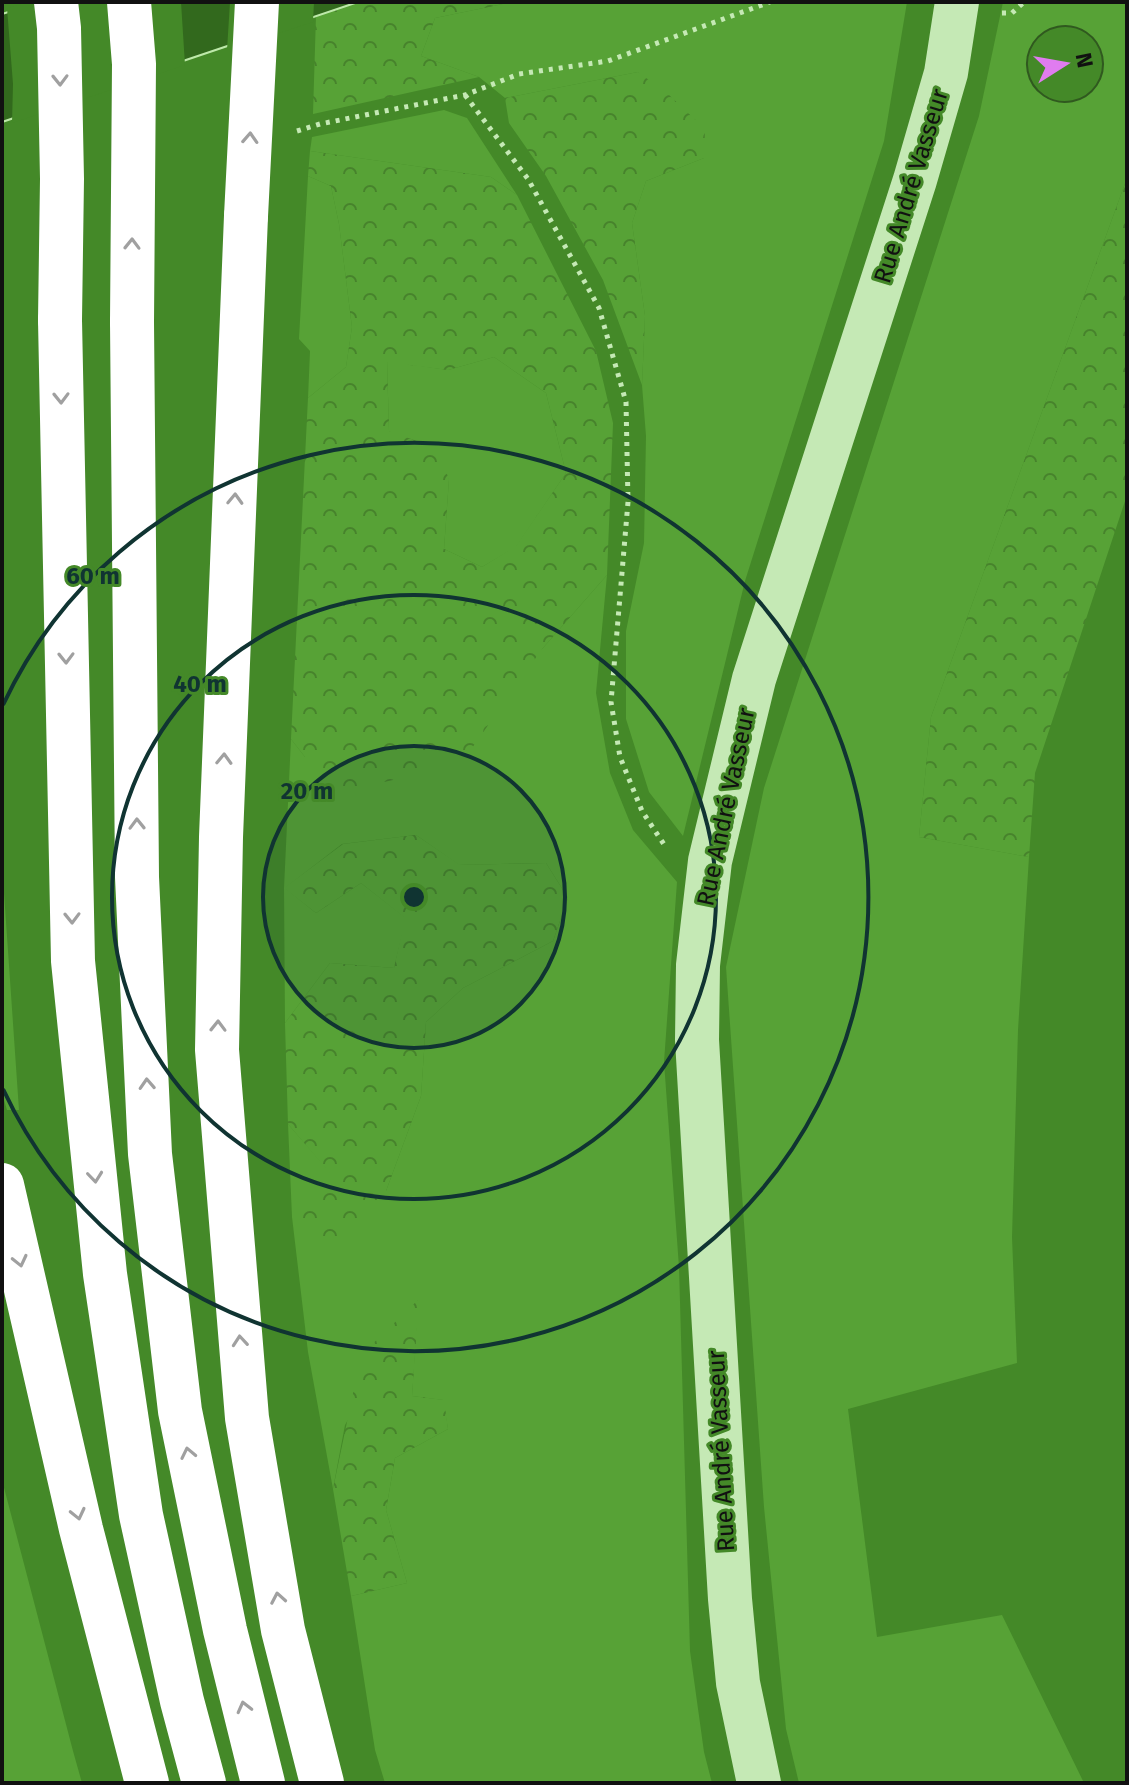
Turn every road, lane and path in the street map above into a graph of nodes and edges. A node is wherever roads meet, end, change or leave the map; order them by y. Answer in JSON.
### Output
{"nodes":[{"id":1,"x":56,"y":2,"type":"edge"},
{"id":2,"x":129,"y":2,"type":"edge"},
{"id":3,"x":257,"y":2,"type":"edge"},
{"id":4,"x":770,"y":2,"type":"edge"},
{"id":5,"x":957,"y":2,"type":"edge"},
{"id":6,"x":465,"y":95,"type":"junction"},
{"id":7,"x":320,"y":124,"type":"dead end"},
{"id":8,"x":710,"y":861,"type":"junction"},
{"id":9,"x":2,"y":1185,"type":"edge"},
{"id":10,"x":147,"y":1783,"type":"edge"},
{"id":11,"x":204,"y":1783,"type":"edge"},
{"id":12,"x":263,"y":1783,"type":"edge"},
{"id":13,"x":322,"y":1783,"type":"edge"},
{"id":14,"x":759,"y":1783,"type":"edge"}],
"edges":[{"from":1,"to":11,"type":"highway","one_way":true,"bridge":true},
{"from":12,"to":2,"type":"highway","one_way":true,"bridge":true},
{"from":13,"to":3,"type":"highway","one_way":true,"bridge":true},
{"from":4,"to":6,"type":"path"},
{"from":5,"to":8,"type":"street","name":"Rue André Vasseur"},
{"from":6,"to":7,"type":"path"},
{"from":6,"to":8,"type":"path"},
{"from":8,"to":14,"type":"street","name":"Rue André Vasseur"},
{"from":9,"to":10,"type":"highway","one_way":true}]}
